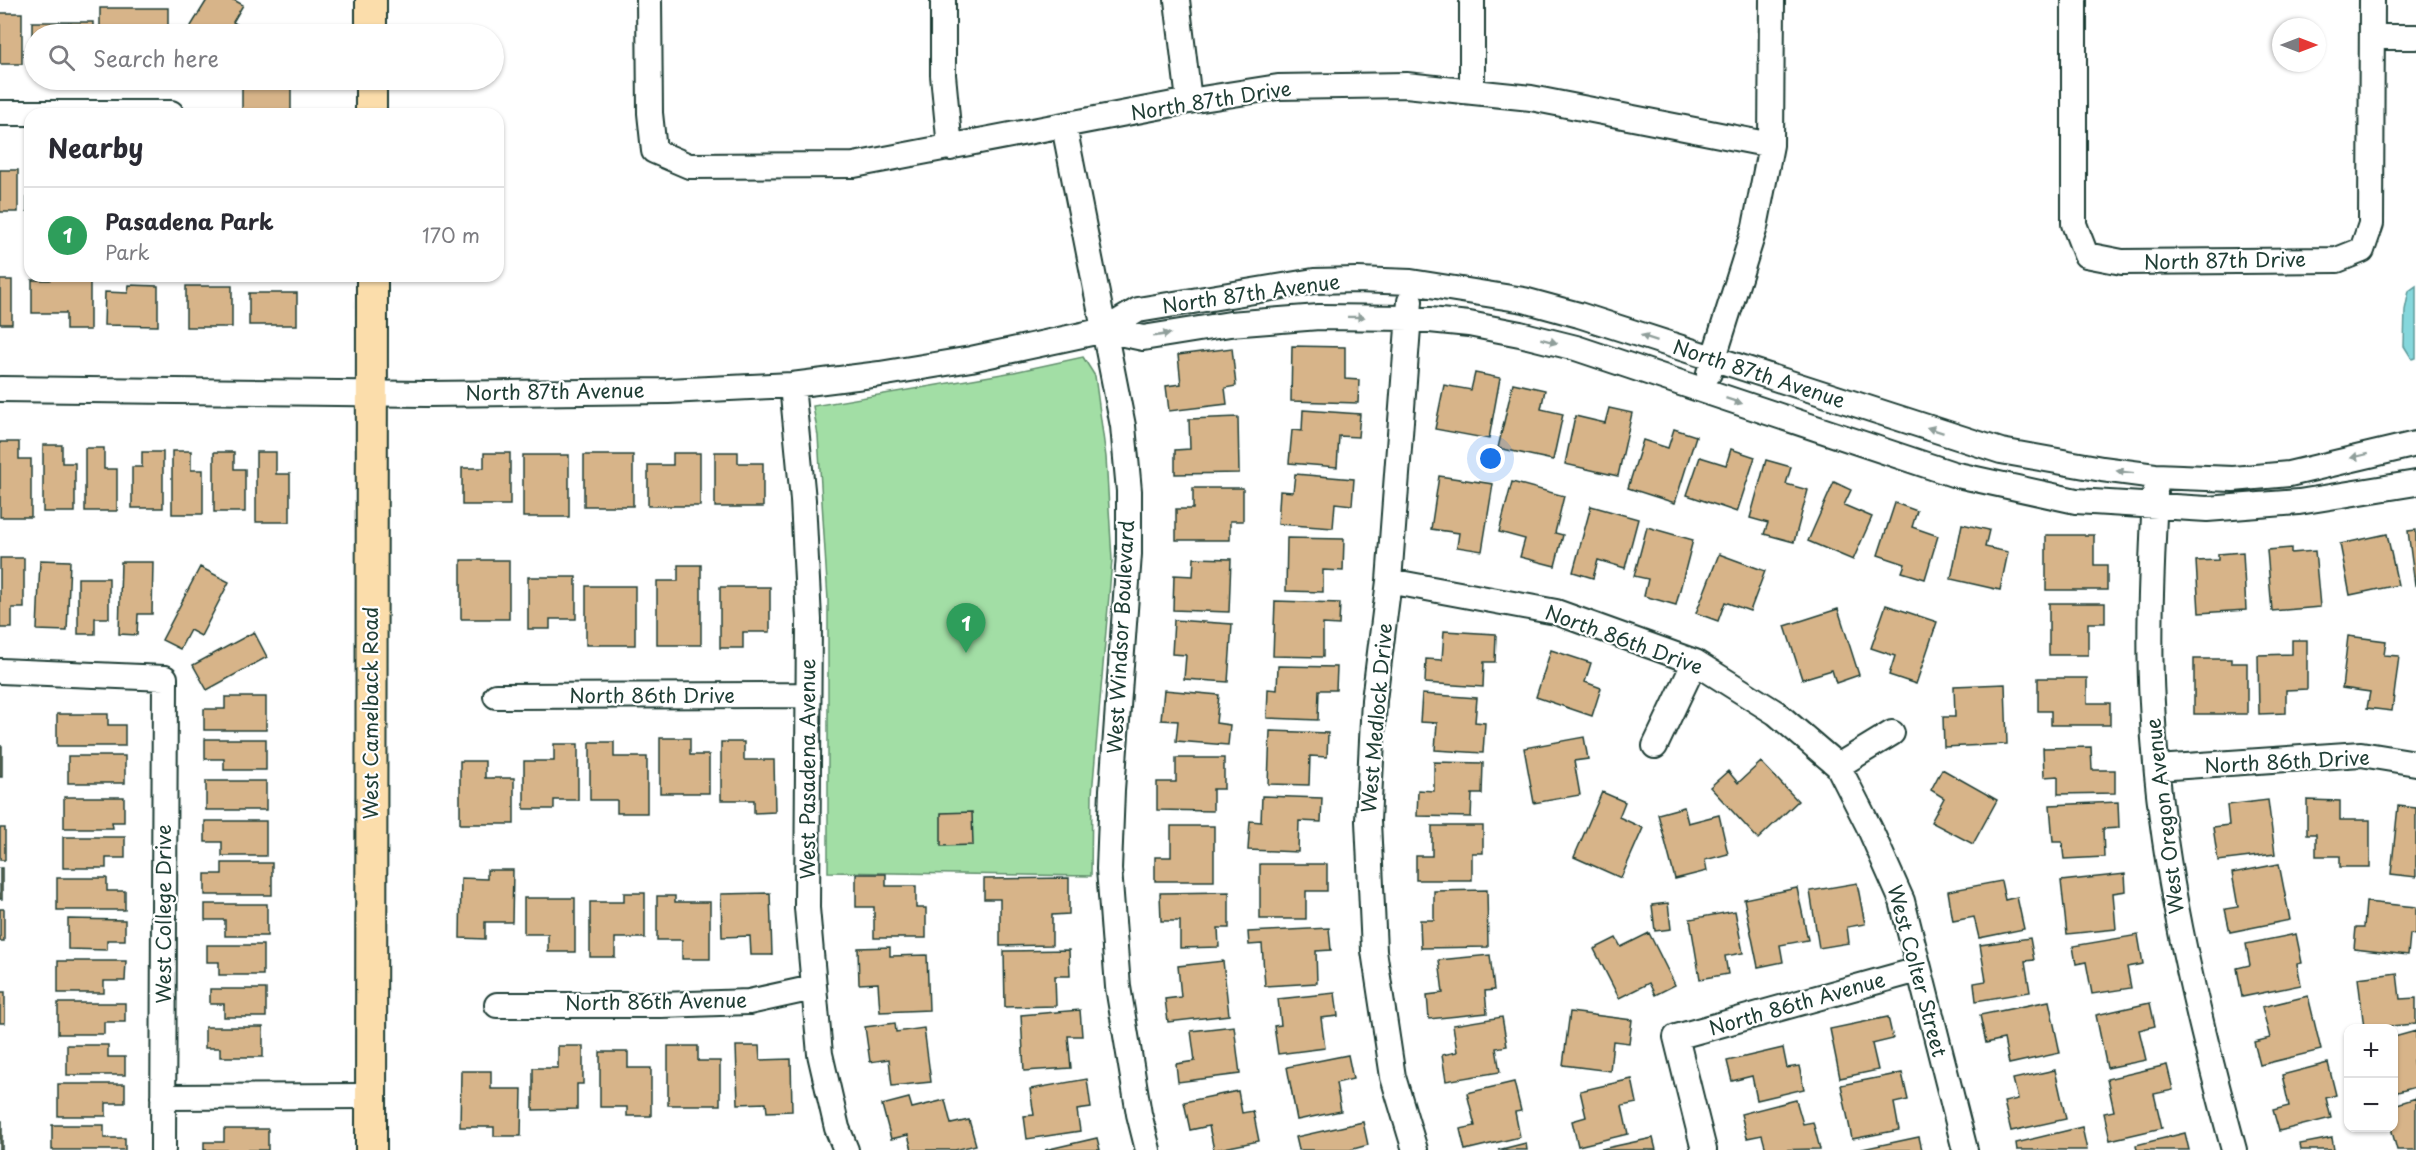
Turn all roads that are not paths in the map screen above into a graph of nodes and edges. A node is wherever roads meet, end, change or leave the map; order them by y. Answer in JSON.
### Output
{"nodes":[{"id":1,"x":371,"y":0,"type":"edge"},
{"id":2,"x":649,"y":0,"type":"edge"},
{"id":3,"x":943,"y":0,"type":"edge"},
{"id":4,"x":1177,"y":0,"type":"edge"},
{"id":5,"x":1472,"y":0,"type":"edge"},
{"id":6,"x":1772,"y":0,"type":"edge"},
{"id":7,"x":2074,"y":0,"type":"edge"},
{"id":8,"x":2372,"y":0,"type":"edge"},
{"id":9,"x":371,"y":24,"type":"edge"},
{"id":10,"x":2372,"y":37,"type":"junction"},
{"id":11,"x":2416,"y":38,"type":"edge"},
{"id":12,"x":371,"y":90,"type":"edge"},
{"id":13,"x":1472,"y":91,"type":"junction"},
{"id":14,"x":1189,"y":101,"type":"junction"},
{"id":15,"x":371,"y":108,"type":"edge"},
{"id":16,"x":0,"y":113,"type":"edge"},
{"id":17,"x":24,"y":113,"type":"edge"},
{"id":18,"x":1064,"y":126,"type":"junction"},
{"id":19,"x":1771,"y":145,"type":"junction"},
{"id":20,"x":950,"y":148,"type":"junction"},
{"id":21,"x":372,"y":282,"type":"edge"},
{"id":22,"x":1411,"y":282,"type":"junction"},
{"id":23,"x":1410,"y":318,"type":"junction"},
{"id":24,"x":1105,"y":330,"type":"junction"},
{"id":25,"x":1713,"y":359,"type":"junction"},
{"id":26,"x":792,"y":385,"type":"junction"},
{"id":27,"x":0,"y":388,"type":"edge"},
{"id":28,"x":1703,"y":391,"type":"junction"},
{"id":29,"x":372,"y":393,"type":"junction"},
{"id":30,"x":2416,"y":444,"type":"edge"},
{"id":31,"x":2155,"y":476,"type":"junction"},
{"id":32,"x":2416,"y":483,"type":"edge"},
{"id":33,"x":2154,"y":507,"type":"junction"},
{"id":34,"x":1389,"y":581,"type":"junction"},
{"id":35,"x":1695,"y":662,"type":"junction"},
{"id":36,"x":0,"y":671,"type":"edge"},
{"id":37,"x":807,"y":695,"type":"junction"},
{"id":38,"x":496,"y":696,"type":"dead end"},
{"id":39,"x":1892,"y":733,"type":"dead end"},
{"id":40,"x":1654,"y":746,"type":"dead end"},
{"id":41,"x":2416,"y":763,"type":"edge"},
{"id":42,"x":1838,"y":766,"type":"junction"},
{"id":43,"x":2157,"y":768,"type":"junction"},
{"id":44,"x":1918,"y":970,"type":"junction"},
{"id":45,"x":813,"y":988,"type":"junction"},
{"id":46,"x":497,"y":1005,"type":"dead end"},
{"id":47,"x":371,"y":1096,"type":"junction"},
{"id":48,"x":163,"y":1097,"type":"junction"},
{"id":49,"x":163,"y":1150,"type":"edge"},
{"id":50,"x":371,"y":1150,"type":"edge"},
{"id":51,"x":846,"y":1150,"type":"edge"},
{"id":52,"x":1148,"y":1150,"type":"edge"},
{"id":53,"x":1415,"y":1150,"type":"edge"},
{"id":54,"x":1704,"y":1150,"type":"edge"},
{"id":55,"x":1965,"y":1150,"type":"edge"},
{"id":56,"x":2234,"y":1150,"type":"edge"}],
"edges":[{"from":1,"to":9,"type":"main road"},
{"from":2,"to":20,"type":"street","name":"North 87th Drive"},
{"from":3,"to":20,"type":"street"},
{"from":4,"to":14,"type":"street"},
{"from":5,"to":13,"type":"street"},
{"from":6,"to":19,"type":"street"},
{"from":7,"to":10,"type":"street","name":"North 87th Drive"},
{"from":8,"to":10,"type":"street"},
{"from":10,"to":11,"type":"street"},
{"from":12,"to":15,"type":"main road"},
{"from":13,"to":14,"type":"street","name":"North 87th Drive"},
{"from":13,"to":19,"type":"street","name":"North 87th Drive"},
{"from":14,"to":18,"type":"street","name":"North 87th Drive"},
{"from":16,"to":17,"type":"street"},
{"from":18,"to":20,"type":"street","name":"North 87th Drive"},
{"from":18,"to":24,"type":"street","name":"West Windsor Boulevard"},
{"from":19,"to":25,"type":"street"},
{"from":21,"to":29,"type":"main road","name":"West Camelback Road"},
{"from":22,"to":23,"type":"street","name":"West Medlock Drive"},
{"from":22,"to":24,"type":"street","name":"North 87th Avenue"},
{"from":25,"to":22,"type":"street","name":"North 87th Avenue","one_way":true},
{"from":24,"to":23,"type":"street","name":"North 87th Avenue","one_way":true},
{"from":23,"to":28,"type":"street","name":"North 87th Avenue","one_way":true},
{"from":23,"to":34,"type":"street","name":"West Medlock Drive"},
{"from":24,"to":26,"type":"street","name":"North 87th Avenue"},
{"from":24,"to":52,"type":"street","name":"West Windsor Boulevard"},
{"from":25,"to":28,"type":"street"},
{"from":31,"to":25,"type":"street","name":"North 87th Avenue","one_way":true},
{"from":26,"to":29,"type":"street","name":"North 87th Avenue"},
{"from":26,"to":37,"type":"street","name":"West Pasadena Avenue"},
{"from":27,"to":29,"type":"street","name":"North 87th Avenue"},
{"from":28,"to":33,"type":"street","name":"North 87th Avenue","one_way":true},
{"from":29,"to":47,"type":"main road","name":"West Camelback Road"},
{"from":30,"to":31,"type":"street","name":"North 87th Avenue","one_way":true},
{"from":31,"to":33,"type":"street","name":"West Oregon Avenue"},
{"from":32,"to":33,"type":"street","name":"North 87th Avenue"},
{"from":33,"to":43,"type":"street","name":"West Oregon Avenue"},
{"from":34,"to":35,"type":"street","name":"North 86th Drive"},
{"from":34,"to":53,"type":"street","name":"West Medlock Drive"},
{"from":35,"to":40,"type":"street"},
{"from":35,"to":42,"type":"street","name":"North 86th Drive"},
{"from":36,"to":48,"type":"street","name":"West College Drive"},
{"from":37,"to":38,"type":"street","name":"North 86th Drive"},
{"from":37,"to":45,"type":"street","name":"West Pasadena Avenue"},
{"from":39,"to":42,"type":"street"},
{"from":41,"to":43,"type":"street","name":"North 86th Drive"},
{"from":42,"to":44,"type":"street","name":"West Colter Street"},
{"from":43,"to":56,"type":"street","name":"West Oregon Avenue"},
{"from":44,"to":54,"type":"street","name":"North 86th Avenue"},
{"from":44,"to":55,"type":"street","name":"West Colter Street"},
{"from":45,"to":46,"type":"street","name":"North 86th Avenue"},
{"from":45,"to":51,"type":"street","name":"West Pasadena Avenue"},
{"from":47,"to":48,"type":"street"},
{"from":47,"to":50,"type":"main road","name":"West Camelback Road"},
{"from":48,"to":49,"type":"street","name":"West College Drive"}]}
